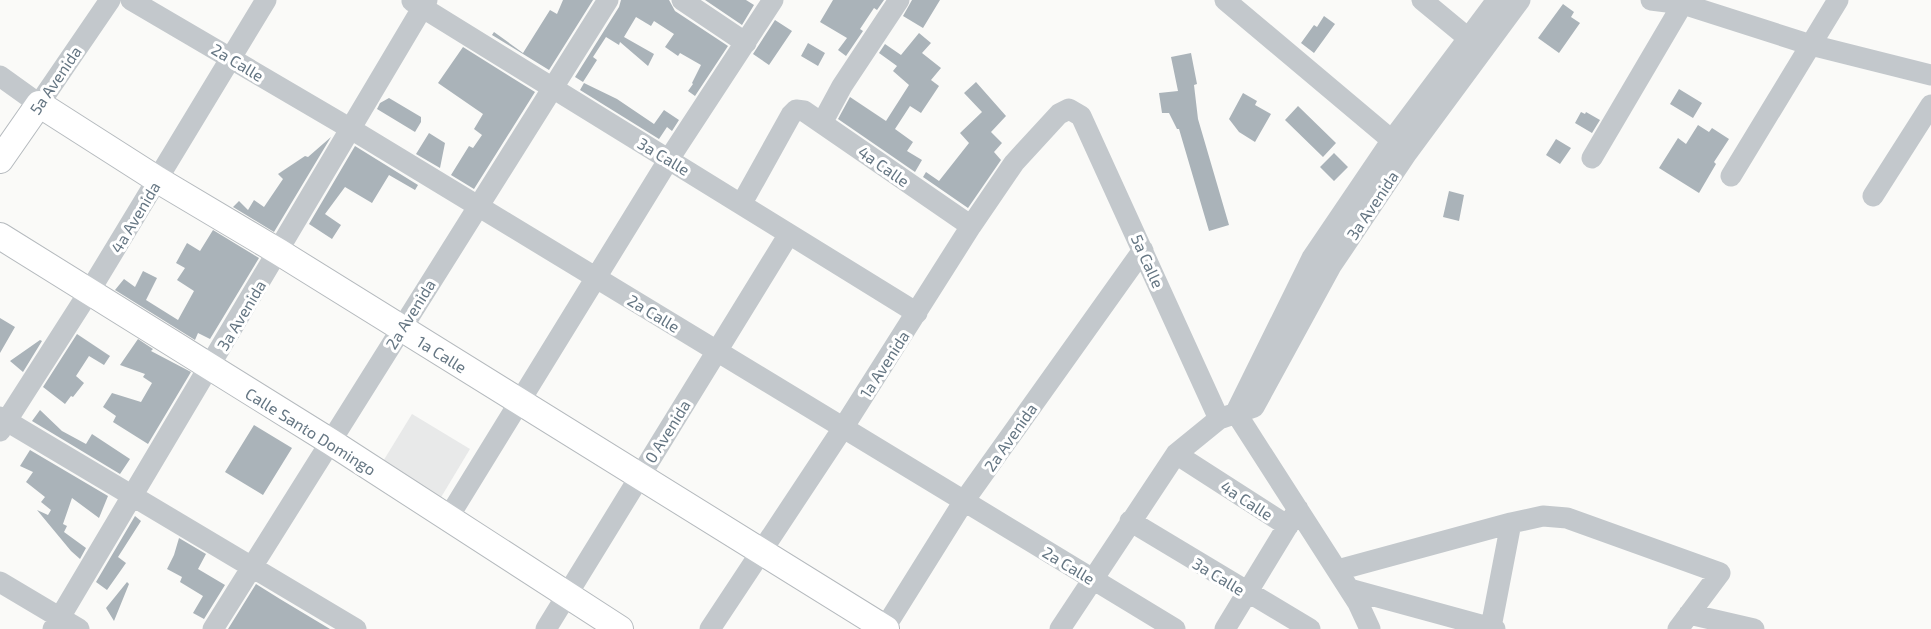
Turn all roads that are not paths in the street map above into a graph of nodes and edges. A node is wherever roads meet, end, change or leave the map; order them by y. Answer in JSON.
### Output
{"nodes":[{"id":1,"x":110,"y":0,"type":"edge"},
{"id":2,"x":131,"y":0,"type":"edge"},
{"id":3,"x":267,"y":0,"type":"edge"},
{"id":4,"x":608,"y":0,"type":"edge"},
{"id":5,"x":682,"y":0,"type":"edge"},
{"id":6,"x":773,"y":0,"type":"edge"},
{"id":7,"x":899,"y":0,"type":"edge"},
{"id":8,"x":1225,"y":0,"type":"edge"},
{"id":9,"x":1422,"y":0,"type":"edge"},
{"id":10,"x":1497,"y":0,"type":"edge"},
{"id":11,"x":1520,"y":0,"type":"edge"},
{"id":12,"x":1651,"y":0,"type":"edge"},
{"id":13,"x":1838,"y":0,"type":"edge"},
{"id":14,"x":1684,"y":2,"type":"edge"},
{"id":15,"x":420,"y":3,"type":"edge"},
{"id":16,"x":1468,"y":38,"type":"junction"},
{"id":17,"x":746,"y":43,"type":"junction"},
{"id":18,"x":1811,"y":45,"type":"junction"},
{"id":19,"x":233,"y":58,"type":"junction"},
{"id":20,"x":1931,"y":75,"type":"edge"},
{"id":21,"x":0,"y":76,"type":"edge"},
{"id":22,"x":553,"y":87,"type":"junction"},
{"id":23,"x":39,"y":104,"type":"junction"},
{"id":24,"x":1931,"y":105,"type":"edge"},
{"id":25,"x":1069,"y":109,"type":"joint"},
{"id":26,"x":822,"y":123,"type":"junction"},
{"id":27,"x":351,"y":129,"type":"junction"},
{"id":28,"x":1400,"y":147,"type":"junction"},
{"id":29,"x":1592,"y":158,"type":"dead end"},
{"id":30,"x":669,"y":159,"type":"junction"},
{"id":31,"x":0,"y":160,"type":"edge"},
{"id":32,"x":1731,"y":176,"type":"dead end"},
{"id":33,"x":158,"y":180,"type":"junction"},
{"id":34,"x":1873,"y":196,"type":"dead end"},
{"id":35,"x":742,"y":203,"type":"junction"},
{"id":36,"x":478,"y":207,"type":"junction"},
{"id":37,"x":971,"y":226,"type":"junction"},
{"id":38,"x":789,"y":234,"type":"junction"},
{"id":39,"x":0,"y":236,"type":"edge"},
{"id":40,"x":1143,"y":250,"type":"junction"},
{"id":41,"x":279,"y":252,"type":"junction"},
{"id":42,"x":596,"y":278,"type":"junction"},
{"id":43,"x":89,"y":292,"type":"junction"},
{"id":44,"x":916,"y":313,"type":"junction"},
{"id":45,"x":401,"y":328,"type":"junction"},
{"id":46,"x":717,"y":351,"type":"junction"},
{"id":47,"x":210,"y":367,"type":"junction"},
{"id":48,"x":520,"y":402,"type":"junction"},
{"id":49,"x":1227,"y":416,"type":"junction"},
{"id":50,"x":2,"y":423,"type":"edge"},
{"id":51,"x":843,"y":428,"type":"junction"},
{"id":52,"x":331,"y":442,"type":"junction"},
{"id":53,"x":1176,"y":454,"type":"junction"},
{"id":54,"x":639,"y":476,"type":"junction"},
{"id":55,"x":133,"y":495,"type":"junction"},
{"id":56,"x":964,"y":501,"type":"junction"},
{"id":57,"x":448,"y":518,"type":"junction"},
{"id":58,"x":1293,"y":518,"type":"junction"},
{"id":59,"x":1130,"y":521,"type":"junction"},
{"id":60,"x":1511,"y":523,"type":"junction"},
{"id":61,"x":761,"y":551,"type":"junction"},
{"id":62,"x":252,"y":565,"type":"junction"},
{"id":63,"x":1338,"y":570,"type":"junction"},
{"id":64,"x":1093,"y":579,"type":"junction"},
{"id":65,"x":0,"y":582,"type":"edge"},
{"id":66,"x":1349,"y":588,"type":"junction"},
{"id":67,"x":567,"y":593,"type":"junction"},
{"id":68,"x":1247,"y":593,"type":"junction"},
{"id":69,"x":1684,"y":622,"type":"edge"},
{"id":70,"x":57,"y":623,"type":"edge"},
{"id":71,"x":1493,"y":628,"type":"edge"},
{"id":72,"x":79,"y":629,"type":"edge"},
{"id":73,"x":213,"y":629,"type":"edge"},
{"id":74,"x":356,"y":629,"type":"edge"},
{"id":75,"x":546,"y":629,"type":"edge"},
{"id":76,"x":620,"y":629,"type":"edge"},
{"id":77,"x":710,"y":629,"type":"edge"},
{"id":78,"x":885,"y":629,"type":"edge"},
{"id":79,"x":1060,"y":629,"type":"edge"},
{"id":80,"x":1174,"y":629,"type":"edge"},
{"id":81,"x":1226,"y":629,"type":"edge"},
{"id":82,"x":1310,"y":629,"type":"edge"},
{"id":83,"x":1370,"y":629,"type":"edge"},
{"id":84,"x":1754,"y":629,"type":"edge"}],
"edges":[{"from":1,"to":23,"type":"street","name":"5a Avenida"},
{"from":2,"to":19,"type":"street","name":"2a Calle"},
{"from":3,"to":19,"type":"street","name":"4a Avenida"},
{"from":4,"to":22,"type":"street","name":"2a Avenida"},
{"from":5,"to":17,"type":"street"},
{"from":6,"to":17,"type":"street"},
{"from":7,"to":26,"type":"street"},
{"from":8,"to":28,"type":"street"},
{"from":9,"to":16,"type":"street"},
{"from":10,"to":16,"type":"street","name":"3a Avenida"},
{"from":11,"to":28,"type":"street","name":"3a Avenida"},
{"from":12,"to":14,"type":"street"},
{"from":13,"to":18,"type":"street"},
{"from":14,"to":18,"type":"street"},
{"from":14,"to":29,"type":"street"},
{"from":15,"to":22,"type":"street","name":"3a Calle"},
{"from":15,"to":27,"type":"street","name":"3a Avenida"},
{"from":16,"to":28,"type":"street","name":"3a Avenida"},
{"from":17,"to":30,"type":"street"},
{"from":18,"to":20,"type":"street"},
{"from":18,"to":32,"type":"street"},
{"from":19,"to":27,"type":"street","name":"2a Calle"},
{"from":19,"to":33,"type":"street","name":"4a Avenida"},
{"from":21,"to":23,"type":"street","name":"1a Calle"},
{"from":22,"to":30,"type":"street","name":"3a Calle"},
{"from":22,"to":36,"type":"street","name":"2a Avenida"},
{"from":23,"to":31,"type":"main road","name":"5a Avenida"},
{"from":23,"to":33,"type":"main road","name":"1a Calle"},
{"from":24,"to":34,"type":"street"},
{"from":25,"to":37,"type":"street","name":"1a Avenida"},
{"from":25,"to":40,"type":"street","name":"5a Calle"},
{"from":26,"to":35,"type":"street","name":"4a Calle"},
{"from":26,"to":37,"type":"street","name":"4a Calle"},
{"from":27,"to":36,"type":"street","name":"2a Calle"},
{"from":27,"to":41,"type":"street","name":"3a Avenida"},
{"from":28,"to":49,"type":"street","name":"3a Avenida"},
{"from":30,"to":35,"type":"street","name":"3a Calle"},
{"from":30,"to":42,"type":"street"},
{"from":33,"to":41,"type":"main road","name":"1a Calle"},
{"from":33,"to":43,"type":"street","name":"4a Avenida"},
{"from":35,"to":38,"type":"street","name":"3a Calle"},
{"from":36,"to":42,"type":"street","name":"2a Calle"},
{"from":36,"to":45,"type":"street","name":"2a Avenida"},
{"from":37,"to":44,"type":"street","name":"1a Avenida"},
{"from":38,"to":44,"type":"street","name":"3a Calle"},
{"from":38,"to":46,"type":"street","name":"0 Avenida"},
{"from":39,"to":43,"type":"main road","name":"Calle Santo Domingo"},
{"from":40,"to":49,"type":"street","name":"5a Calle"},
{"from":40,"to":56,"type":"street","name":"2a Avenida"},
{"from":41,"to":45,"type":"main road","name":"1a Calle"},
{"from":41,"to":47,"type":"street","name":"3a Avenida"},
{"from":42,"to":46,"type":"street","name":"2a Calle"},
{"from":42,"to":48,"type":"street"},
{"from":43,"to":47,"type":"main road","name":"Calle Santo Domingo"},
{"from":43,"to":50,"type":"street","name":"4a Avenida"},
{"from":44,"to":51,"type":"street","name":"1a Avenida"},
{"from":45,"to":48,"type":"main road","name":"1a Calle"},
{"from":45,"to":52,"type":"street","name":"2a Avenida"},
{"from":46,"to":51,"type":"street","name":"2a Calle"},
{"from":46,"to":54,"type":"street","name":"0 Avenida"},
{"from":47,"to":52,"type":"main road","name":"Calle Santo Domingo"},
{"from":47,"to":55,"type":"street","name":"3a Avenida"},
{"from":48,"to":54,"type":"main road","name":"1a Calle"},
{"from":48,"to":57,"type":"street"},
{"from":49,"to":53,"type":"street","name":"3a Avenida"},
{"from":49,"to":58,"type":"street","name":"5a Calle"},
{"from":50,"to":55,"type":"street"},
{"from":51,"to":56,"type":"street","name":"2a Calle"},
{"from":51,"to":61,"type":"street","name":"1a Avenida"},
{"from":52,"to":57,"type":"main road","name":"Calle Santo Domingo"},
{"from":52,"to":62,"type":"street","name":"2a Avenida"},
{"from":53,"to":58,"type":"street","name":"4a Calle"},
{"from":53,"to":59,"type":"street","name":"3a Avenida"},
{"from":54,"to":61,"type":"main road","name":"1a Calle"},
{"from":54,"to":67,"type":"street","name":"0 Avenida"},
{"from":55,"to":62,"type":"street"},
{"from":55,"to":70,"type":"street","name":"3a Avenida"},
{"from":56,"to":64,"type":"street","name":"2a Calle"},
{"from":56,"to":78,"type":"street","name":"2a Avenida"},
{"from":57,"to":67,"type":"main road","name":"Calle Santo Domingo"},
{"from":58,"to":63,"type":"street","name":"5a Calle"},
{"from":58,"to":68,"type":"street"},
{"from":59,"to":64,"type":"street","name":"3a Avenida"},
{"from":59,"to":68,"type":"street","name":"3a Calle"},
{"from":60,"to":63,"type":"street"},
{"from":60,"to":69,"type":"street"},
{"from":60,"to":71,"type":"street"},
{"from":61,"to":77,"type":"street","name":"1a Avenida"},
{"from":61,"to":78,"type":"main road","name":"1a Calle"},
{"from":62,"to":73,"type":"street","name":"2a Avenida"},
{"from":62,"to":74,"type":"street"},
{"from":63,"to":66,"type":"street","name":"5a Calle"},
{"from":64,"to":79,"type":"street","name":"3a Avenida"},
{"from":64,"to":80,"type":"street","name":"2a Calle"},
{"from":65,"to":70,"type":"street"},
{"from":66,"to":71,"type":"street"},
{"from":66,"to":83,"type":"street","name":"5a Calle"},
{"from":67,"to":75,"type":"street","name":"0 Avenida"},
{"from":67,"to":76,"type":"main road","name":"Calle Santo Domingo"},
{"from":68,"to":81,"type":"street"},
{"from":68,"to":82,"type":"street","name":"3a Calle"},
{"from":69,"to":84,"type":"street"},
{"from":70,"to":72,"type":"street"}]}
